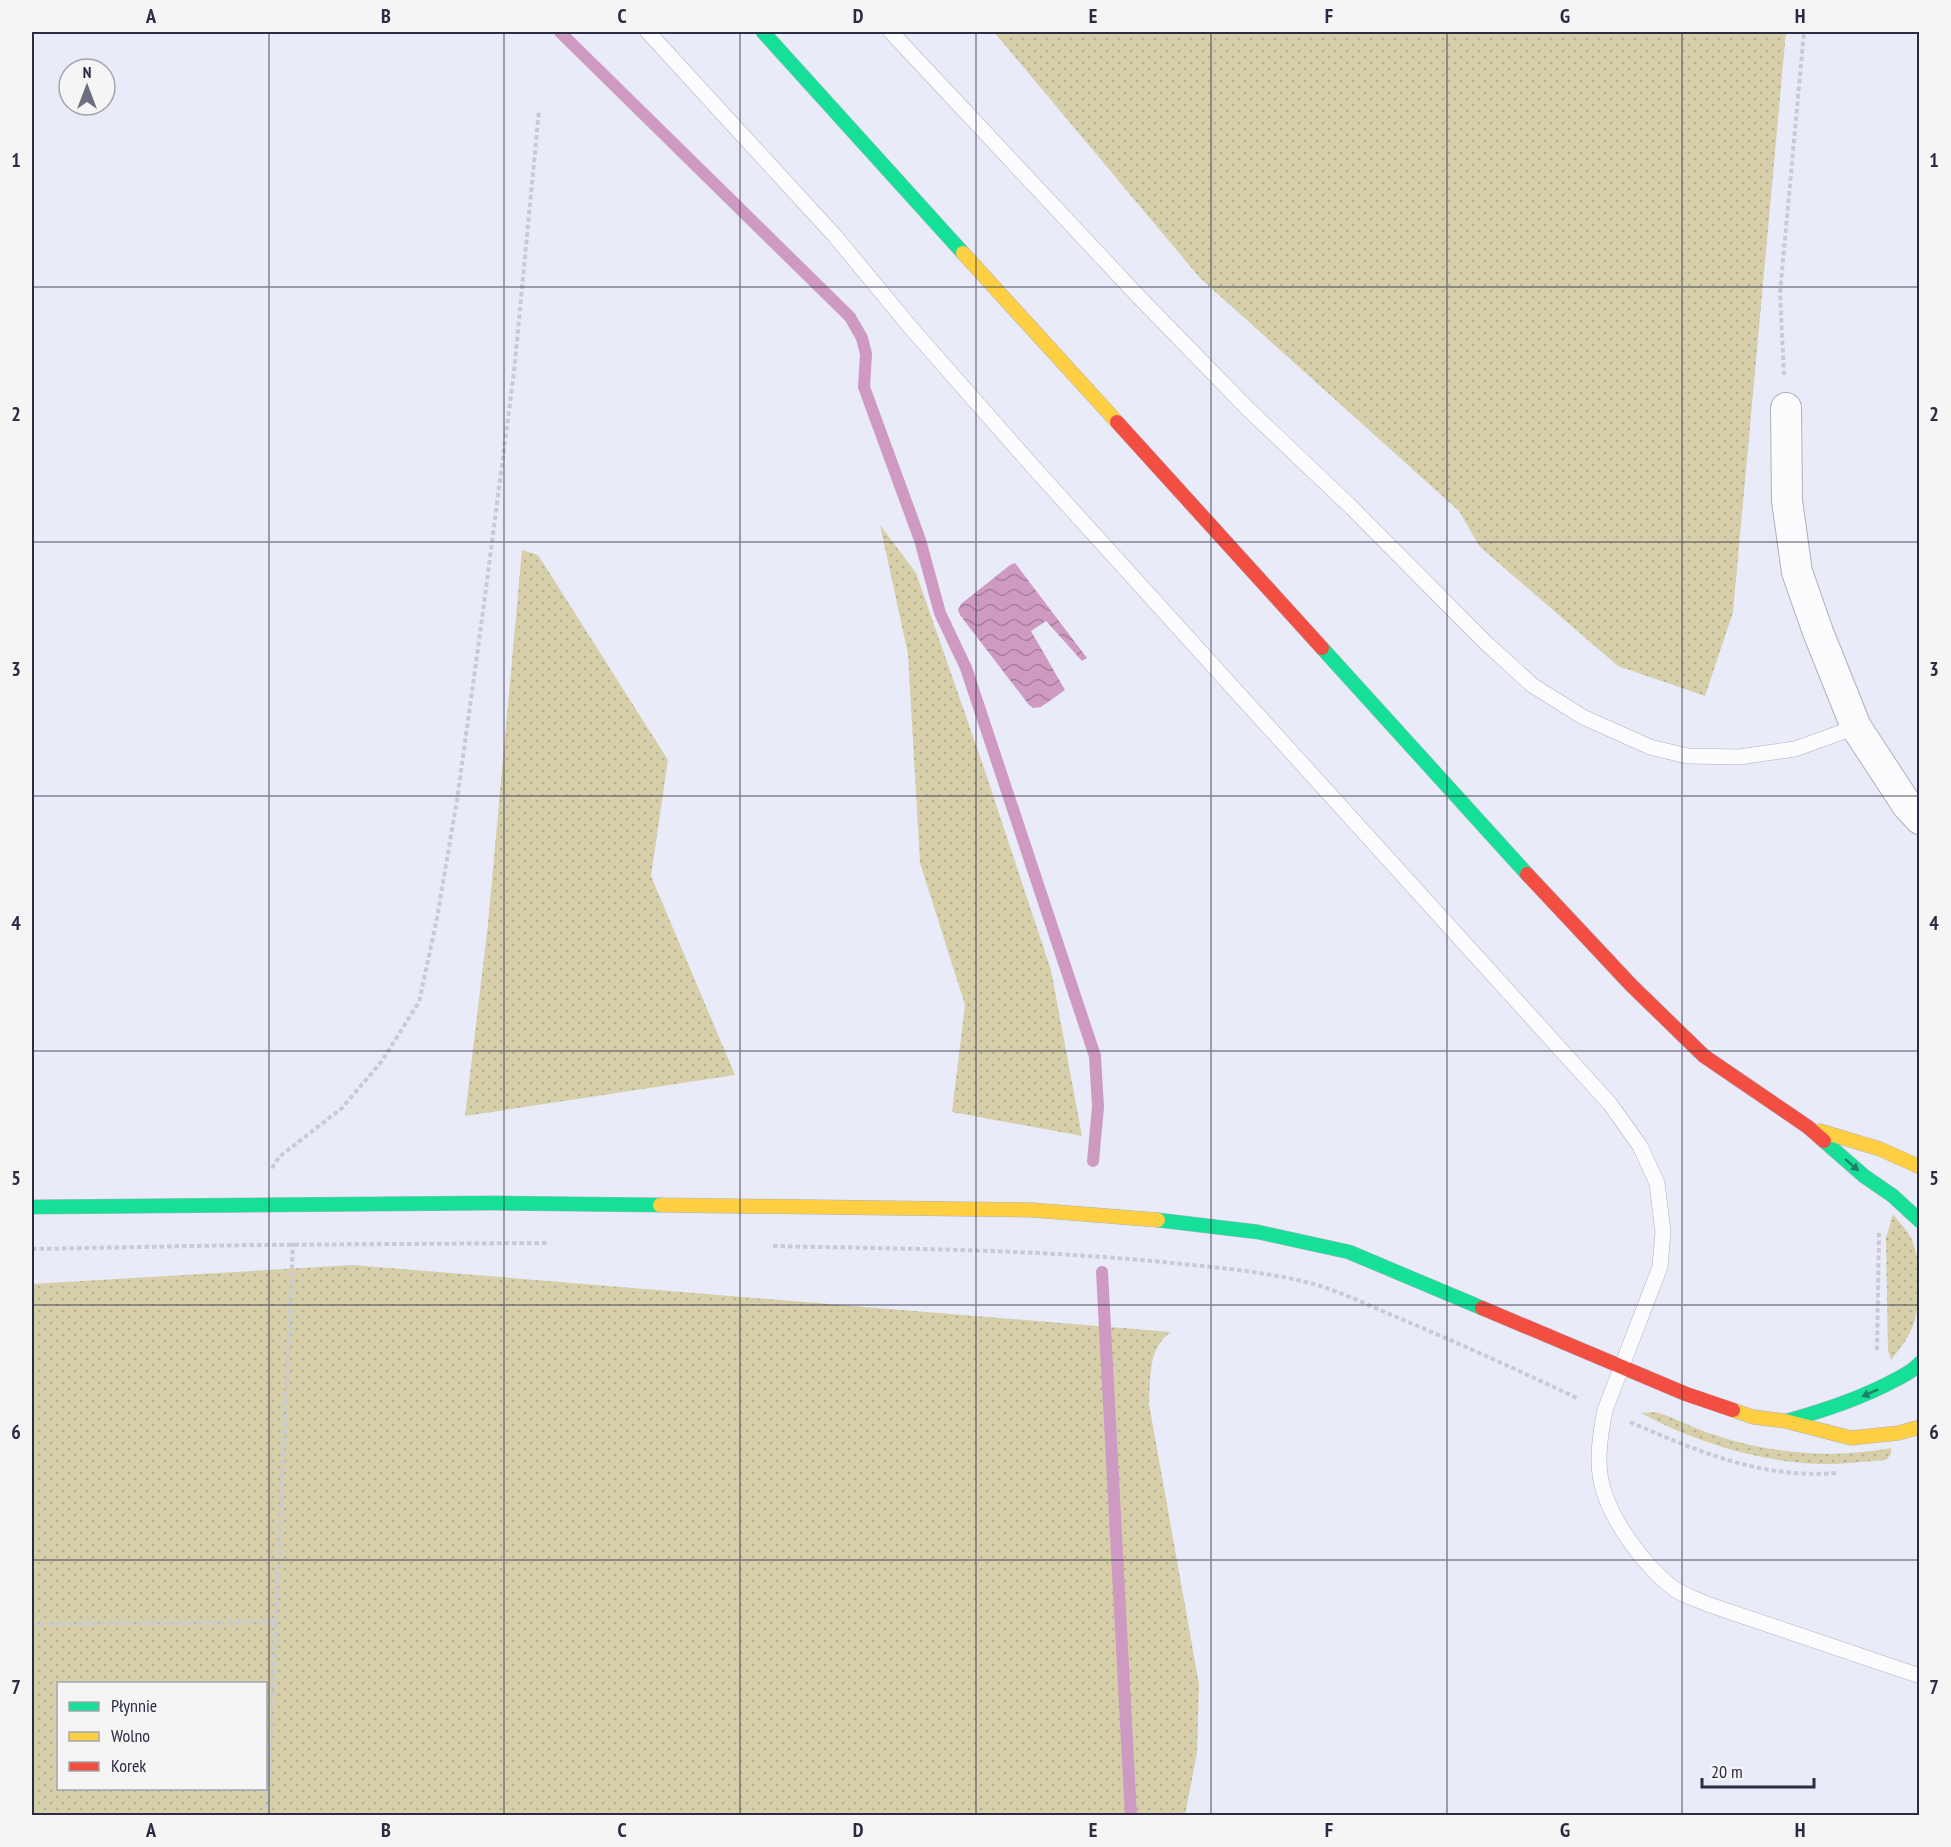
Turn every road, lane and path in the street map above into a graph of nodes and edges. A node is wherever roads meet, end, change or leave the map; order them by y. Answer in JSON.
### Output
{"nodes":[{"id":1,"x":648,"y":32,"type":"edge"},
{"id":2,"x":763,"y":32,"type":"edge"},
{"id":3,"x":891,"y":32,"type":"edge"},
{"id":4,"x":1804,"y":32,"type":"edge"},
{"id":5,"x":539,"y":110,"type":"dead end"},
{"id":6,"x":1786,"y":408,"type":"joint"},
{"id":7,"x":1856,"y":727,"type":"junction"},
{"id":8,"x":1920,"y":819,"type":"edge"},
{"id":9,"x":1808,"y":1127,"type":"junction"},
{"id":10,"x":1920,"y":1167,"type":"edge"},
{"id":11,"x":257,"y":1205,"type":"junction"},
{"id":12,"x":294,"y":1206,"type":"junction"},
{"id":13,"x":32,"y":1207,"type":"edge"},
{"id":14,"x":1920,"y":1221,"type":"edge"},
{"id":15,"x":1879,"y":1229,"type":"dead end"},
{"id":16,"x":549,"y":1243,"type":"dead end"},
{"id":17,"x":293,"y":1245,"type":"junction"},
{"id":18,"x":768,"y":1245,"type":"dead end"},
{"id":19,"x":32,"y":1249,"type":"edge"},
{"id":20,"x":1920,"y":1363,"type":"edge"},
{"id":21,"x":1622,"y":1367,"type":"junction"},
{"id":22,"x":1893,"y":1383,"type":"junction"},
{"id":23,"x":1605,"y":1410,"type":"junction"},
{"id":24,"x":1785,"y":1421,"type":"junction"},
{"id":25,"x":1920,"y":1427,"type":"edge"},
{"id":26,"x":1839,"y":1473,"type":"dead end"},
{"id":27,"x":276,"y":1623,"type":"junction"},
{"id":28,"x":32,"y":1624,"type":"edge"},
{"id":29,"x":1920,"y":1676,"type":"edge"},
{"id":30,"x":267,"y":1815,"type":"edge"}],
"edges":[{"from":1,"to":21,"type":"lane"},
{"from":2,"to":9,"type":"main road"},
{"from":3,"to":7,"type":"lane"},
{"from":4,"to":6,"type":"path"},
{"from":5,"to":11,"type":"path"},
{"from":6,"to":7,"type":"street"},
{"from":7,"to":8,"type":"street"},
{"from":9,"to":10,"type":"main road"},
{"from":9,"to":14,"type":"main road","one_way":true},
{"from":11,"to":12,"type":"main road"},
{"from":11,"to":13,"type":"main road"},
{"from":12,"to":17,"type":"path"},
{"from":12,"to":21,"type":"main road"},
{"from":15,"to":22,"type":"path"},
{"from":16,"to":17,"type":"path"},
{"from":17,"to":19,"type":"path"},
{"from":17,"to":27,"type":"path"},
{"from":18,"to":23,"type":"path"},
{"from":20,"to":22,"type":"main road"},
{"from":21,"to":23,"type":"lane"},
{"from":21,"to":24,"type":"main road"},
{"from":22,"to":24,"type":"main road","one_way":true},
{"from":23,"to":26,"type":"path"},
{"from":23,"to":29,"type":"lane"},
{"from":24,"to":25,"type":"main road"},
{"from":27,"to":28,"type":"path"},
{"from":27,"to":30,"type":"path"}]}
